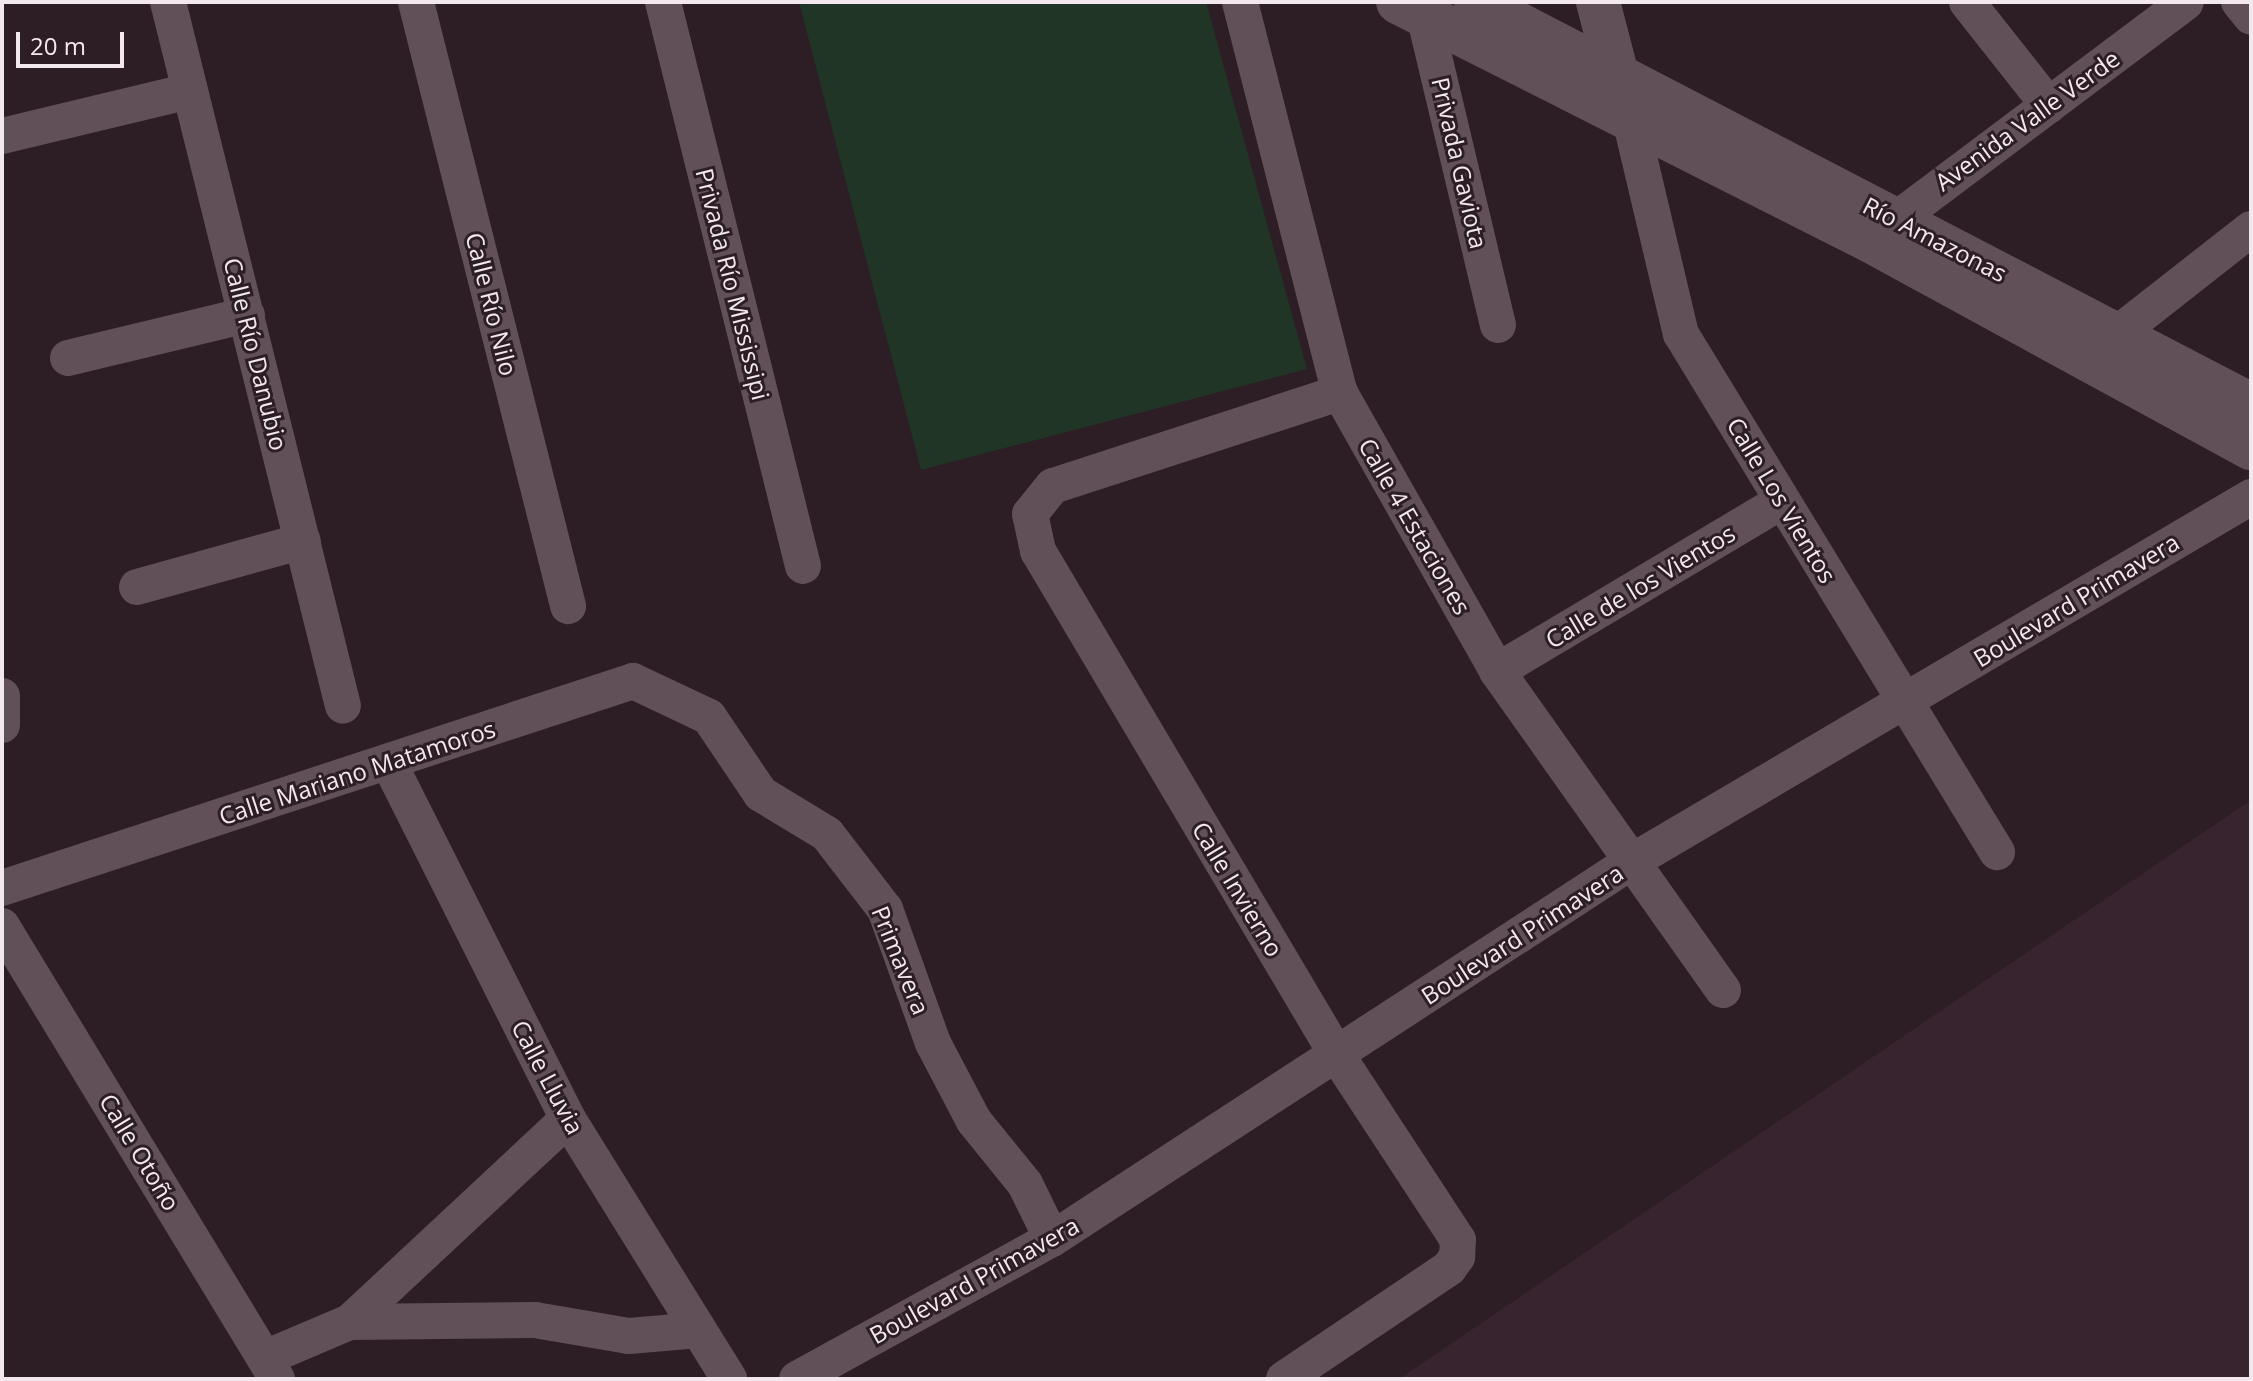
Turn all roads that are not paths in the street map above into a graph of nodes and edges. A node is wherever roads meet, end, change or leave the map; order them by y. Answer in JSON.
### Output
{"nodes":[{"id":1,"x":168,"y":2,"type":"edge"},
{"id":2,"x":416,"y":2,"type":"edge"},
{"id":3,"x":663,"y":2,"type":"edge"},
{"id":4,"x":1240,"y":2,"type":"edge"},
{"id":5,"x":1476,"y":2,"type":"edge"},
{"id":6,"x":1598,"y":2,"type":"edge"},
{"id":7,"x":1967,"y":2,"type":"edge"},
{"id":8,"x":2186,"y":2,"type":"edge"},
{"id":9,"x":2239,"y":2,"type":"edge"},
{"id":10,"x":1415,"y":7,"type":"edge"},
{"id":11,"x":2251,"y":17,"type":"edge"},
{"id":12,"x":1617,"y":76,"type":"junction"},
{"id":13,"x":190,"y":91,"type":"junction"},
{"id":14,"x":2049,"y":106,"type":"junction"},
{"id":15,"x":1631,"y":123,"type":"junction"},
{"id":16,"x":2,"y":136,"type":"edge"},
{"id":17,"x":1882,"y":229,"type":"junction"},
{"id":18,"x":2251,"y":229,"type":"edge"},
{"id":19,"x":247,"y":315,"type":"junction"},
{"id":20,"x":1498,"y":325,"type":"dead end"},
{"id":21,"x":2117,"y":334,"type":"junction"},
{"id":22,"x":68,"y":358,"type":"dead end"},
{"id":23,"x":1340,"y":393,"type":"junction"},
{"id":24,"x":2251,"y":405,"type":"edge"},
{"id":25,"x":2251,"y":448,"type":"edge"},
{"id":26,"x":2251,"y":497,"type":"edge"},
{"id":27,"x":1782,"y":501,"type":"junction"},
{"id":28,"x":303,"y":541,"type":"junction"},
{"id":29,"x":803,"y":566,"type":"dead end"},
{"id":30,"x":137,"y":587,"type":"dead end"},
{"id":31,"x":568,"y":606,"type":"dead end"},
{"id":32,"x":1497,"y":671,"type":"junction"},
{"id":33,"x":2,"y":696,"type":"edge"},
{"id":34,"x":1905,"y":701,"type":"junction"},
{"id":35,"x":343,"y":706,"type":"dead end"},
{"id":36,"x":709,"y":717,"type":"joint"},
{"id":37,"x":2,"y":725,"type":"edge"},
{"id":38,"x":389,"y":763,"type":"junction"},
{"id":39,"x":1997,"y":852,"type":"dead end"},
{"id":40,"x":1631,"y":862,"type":"junction"},
{"id":41,"x":2,"y":888,"type":"edge"},
{"id":42,"x":2,"y":926,"type":"edge"},
{"id":43,"x":1723,"y":990,"type":"dead end"},
{"id":44,"x":1337,"y":1055,"type":"junction"},
{"id":45,"x":568,"y":1119,"type":"junction"},
{"id":46,"x":1052,"y":1239,"type":"junction"},
{"id":47,"x":350,"y":1322,"type":"junction"},
{"id":48,"x":699,"y":1330,"type":"junction"},
{"id":49,"x":271,"y":1369,"type":"edge"},
{"id":50,"x":729,"y":1379,"type":"edge"},
{"id":51,"x":797,"y":1379,"type":"edge"},
{"id":52,"x":1284,"y":1379,"type":"edge"}],
"edges":[{"from":1,"to":13,"type":"street","name":"Calle Río Danubio"},
{"from":2,"to":31,"type":"street","name":"Calle Río Nilo"},
{"from":3,"to":29,"type":"street","name":"Privada Río Mississipi"},
{"from":4,"to":23,"type":"street","name":"Calle 4 Estaciones"},
{"from":5,"to":12,"type":"street","name":"Río Amazonas"},
{"from":6,"to":12,"type":"street"},
{"from":7,"to":14,"type":"street"},
{"from":8,"to":14,"type":"street","name":"Avenida Valle Verde"},
{"from":9,"to":11,"type":"street"},
{"from":10,"to":15,"type":"street","name":"Río Amazonas"},
{"from":10,"to":20,"type":"street","name":"Privada Gaviota"},
{"from":12,"to":15,"type":"street"},
{"from":12,"to":17,"type":"street","name":"Río Amazonas"},
{"from":13,"to":16,"type":"street"},
{"from":13,"to":19,"type":"street","name":"Calle Río Danubio"},
{"from":14,"to":17,"type":"street","name":"Avenida Valle Verde"},
{"from":15,"to":17,"type":"street","name":"Río Amazonas"},
{"from":15,"to":27,"type":"street","name":"Calle Los Vientos"},
{"from":17,"to":21,"type":"street","name":"Río Amazonas"},
{"from":17,"to":25,"type":"street","name":"Río Amazonas"},
{"from":18,"to":21,"type":"street"},
{"from":19,"to":22,"type":"street"},
{"from":19,"to":28,"type":"street","name":"Calle Río Danubio"},
{"from":21,"to":24,"type":"street","name":"Río Amazonas"},
{"from":23,"to":32,"type":"street","name":"Calle 4 Estaciones"},
{"from":23,"to":44,"type":"street","name":"Calle Invierno"},
{"from":26,"to":34,"type":"street","name":"Boulevard Primavera"},
{"from":27,"to":32,"type":"street","name":"Calle de los Vientos"},
{"from":27,"to":34,"type":"street","name":"Calle Los Vientos"},
{"from":28,"to":30,"type":"street"},
{"from":28,"to":35,"type":"street","name":"Calle Río Danubio"},
{"from":32,"to":40,"type":"street","name":"Calle 4 Estaciones"},
{"from":33,"to":37,"type":"street"},
{"from":34,"to":39,"type":"street","name":"Calle Los Vientos"},
{"from":34,"to":40,"type":"street","name":"Boulevard Primavera"},
{"from":36,"to":38,"type":"street","name":"Calle Mariano Matamoros"},
{"from":36,"to":46,"type":"street","name":"Primavera"},
{"from":38,"to":41,"type":"street","name":"Calle Mariano Matamoros"},
{"from":38,"to":45,"type":"street","name":"Calle Lluvia"},
{"from":40,"to":43,"type":"street","name":"Calle 4 Estaciones"},
{"from":40,"to":44,"type":"street","name":"Boulevard Primavera"},
{"from":42,"to":49,"type":"street","name":"Calle Otoño"},
{"from":44,"to":46,"type":"street","name":"Boulevard Primavera"},
{"from":44,"to":52,"type":"street","name":"Calle Invierno"},
{"from":45,"to":47,"type":"street"},
{"from":45,"to":48,"type":"street","name":"Calle Lluvia"},
{"from":46,"to":51,"type":"street","name":"Boulevard Primavera"},
{"from":47,"to":48,"type":"street"},
{"from":47,"to":49,"type":"street"},
{"from":48,"to":50,"type":"street","name":"Calle Lluvia"}]}
